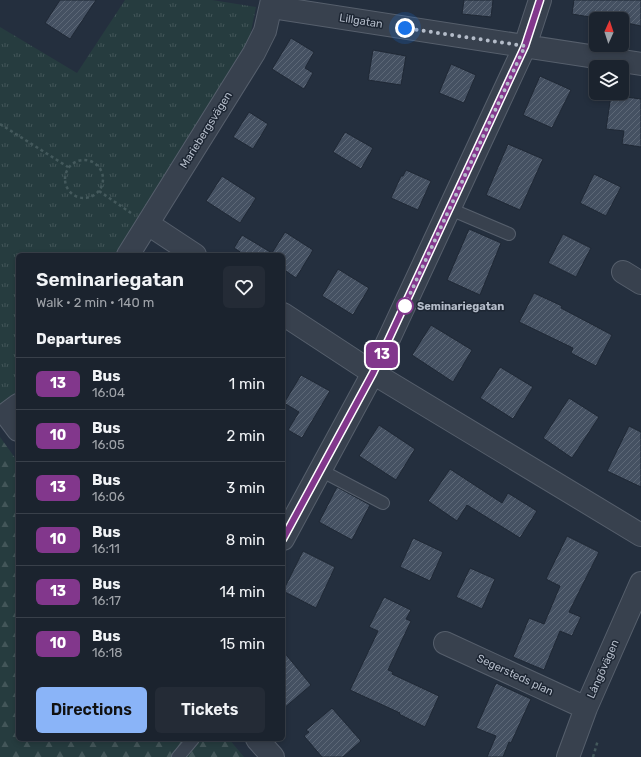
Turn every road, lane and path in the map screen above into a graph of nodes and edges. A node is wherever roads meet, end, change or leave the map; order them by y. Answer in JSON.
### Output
{"nodes":[{"id":1,"x":540,"y":0,"type":"edge"},
{"id":2,"x":271,"y":4,"type":"edge"},
{"id":3,"x":525,"y":46,"type":"junction"},
{"id":4,"x":641,"y":64,"type":"edge"},
{"id":5,"x":0,"y":124,"type":"edge"},
{"id":6,"x":68,"y":167,"type":"junction"},
{"id":7,"x":99,"y":191,"type":"junction"},
{"id":8,"x":450,"y":209,"type":"junction"},
{"id":9,"x":148,"y":224,"type":"junction"},
{"id":10,"x":509,"y":234,"type":"dead end"},
{"id":11,"x":129,"y":253,"type":"edge"},
{"id":12,"x":192,"y":253,"type":"edge"},
{"id":13,"x":285,"y":315,"type":"edge"},
{"id":14,"x":373,"y":373,"type":"junction"},
{"id":15,"x":320,"y":470,"type":"junction"},
{"id":16,"x":383,"y":503,"type":"dead end"},
{"id":17,"x":285,"y":535,"type":"edge"},
{"id":18,"x":641,"y":535,"type":"edge"},
{"id":19,"x":641,"y":583,"type":"edge"},
{"id":20,"x":445,"y":643,"type":"dead end"},
{"id":21,"x":586,"y":708,"type":"junction"},
{"id":22,"x":191,"y":741,"type":"edge"},
{"id":23,"x":259,"y":741,"type":"edge"},
{"id":24,"x":178,"y":757,"type":"edge"},
{"id":25,"x":273,"y":757,"type":"edge"},
{"id":26,"x":568,"y":757,"type":"edge"}],
"edges":[{"from":1,"to":3,"type":"street"},
{"from":2,"to":3,"type":"street","name":"Lillgatan"},
{"from":2,"to":9,"type":"street","name":"Mariebergsvägen"},
{"from":3,"to":4,"type":"street","name":"Lillgatan"},
{"from":3,"to":8,"type":"street"},
{"from":5,"to":6,"type":"path"},
{"from":6,"to":7,"type":"path"},
{"from":6,"to":7,"type":"path"},
{"from":7,"to":9,"type":"path"},
{"from":8,"to":10,"type":"lane"},
{"from":8,"to":14,"type":"street"},
{"from":9,"to":11,"type":"street","name":"Mariebergsvägen"},
{"from":9,"to":12,"type":"street"},
{"from":13,"to":14,"type":"street"},
{"from":14,"to":15,"type":"street"},
{"from":14,"to":18,"type":"street"},
{"from":15,"to":16,"type":"lane"},
{"from":15,"to":17,"type":"street"},
{"from":19,"to":21,"type":"street","name":"Långövägen"},
{"from":20,"to":21,"type":"street","name":"Segersteds plan"},
{"from":21,"to":26,"type":"street","name":"Långövägen"},
{"from":22,"to":24,"type":"lane"},
{"from":23,"to":25,"type":"street"}]}
